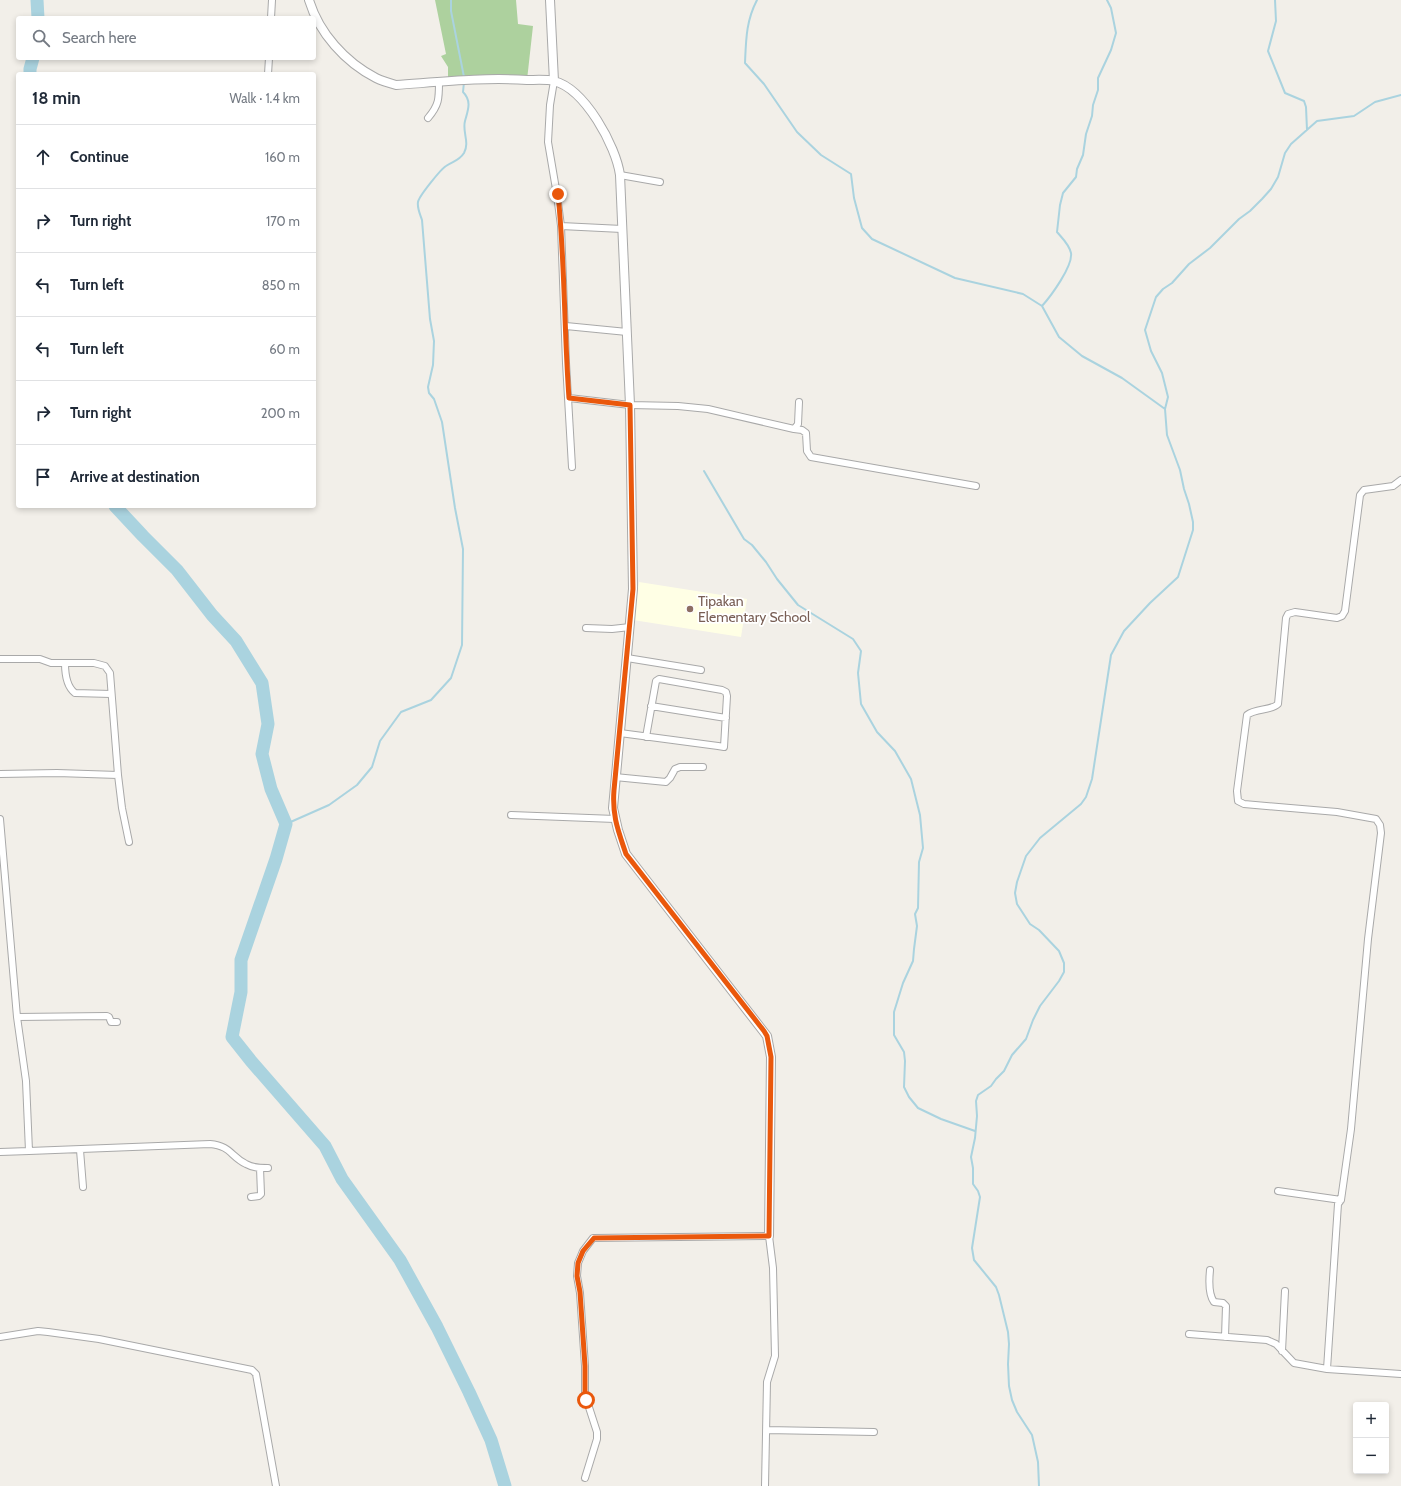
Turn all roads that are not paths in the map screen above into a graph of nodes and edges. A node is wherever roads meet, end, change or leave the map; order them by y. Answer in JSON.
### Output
{"nodes":[{"id":1,"x":272,"y":0,"type":"edge"},
{"id":2,"x":309,"y":0,"type":"edge"},
{"id":3,"x":550,"y":0,"type":"edge"},
{"id":4,"x":271,"y":16,"type":"edge"},
{"id":5,"x":315,"y":16,"type":"edge"},
{"id":6,"x":316,"y":18,"type":"edge"},
{"id":7,"x":269,"y":60,"type":"edge"},
{"id":8,"x":268,"y":72,"type":"edge"},
{"id":9,"x":554,"y":81,"type":"junction"},
{"id":10,"x":439,"y":82,"type":"junction"},
{"id":11,"x":428,"y":118,"type":"dead end"},
{"id":12,"x":620,"y":175,"type":"junction"},
{"id":13,"x":660,"y":182,"type":"dead end"},
{"id":14,"x":561,"y":226,"type":"junction"},
{"id":15,"x":622,"y":229,"type":"junction"},
{"id":16,"x":566,"y":326,"type":"junction"},
{"id":17,"x":627,"y":332,"type":"junction"},
{"id":18,"x":569,"y":398,"type":"junction"},
{"id":19,"x":799,"y":402,"type":"dead end"},
{"id":20,"x":630,"y":405,"type":"junction"},
{"id":21,"x":794,"y":429,"type":"junction"},
{"id":22,"x":572,"y":467,"type":"dead end"},
{"id":23,"x":1401,"y":480,"type":"edge"},
{"id":24,"x":976,"y":486,"type":"dead end"},
{"id":25,"x":630,"y":627,"type":"junction"},
{"id":26,"x":586,"y":628,"type":"dead end"},
{"id":27,"x":627,"y":658,"type":"junction"},
{"id":28,"x":0,"y":659,"type":"edge"},
{"id":29,"x":65,"y":663,"type":"junction"},
{"id":30,"x":701,"y":670,"type":"dead end"},
{"id":31,"x":111,"y":694,"type":"junction"},
{"id":32,"x":651,"y":706,"type":"junction"},
{"id":33,"x":726,"y":718,"type":"junction"},
{"id":34,"x":620,"y":733,"type":"junction"},
{"id":35,"x":646,"y":737,"type":"junction"},
{"id":36,"x":703,"y":767,"type":"dead end"},
{"id":37,"x":0,"y":774,"type":"edge"},
{"id":38,"x":118,"y":775,"type":"junction"},
{"id":39,"x":615,"y":777,"type":"junction"},
{"id":40,"x":511,"y":815,"type":"dead end"},
{"id":41,"x":0,"y":818,"type":"edge"},
{"id":42,"x":615,"y":819,"type":"junction"},
{"id":43,"x":130,"y":842,"type":"dead end"},
{"id":44,"x":17,"y":1017,"type":"junction"},
{"id":45,"x":117,"y":1022,"type":"dead end"},
{"id":46,"x":80,"y":1150,"type":"junction"},
{"id":47,"x":29,"y":1151,"type":"junction"},
{"id":48,"x":0,"y":1152,"type":"edge"},
{"id":49,"x":260,"y":1168,"type":"junction"},
{"id":50,"x":268,"y":1168,"type":"dead end"},
{"id":51,"x":83,"y":1187,"type":"dead end"},
{"id":52,"x":1278,"y":1191,"type":"dead end"},
{"id":53,"x":251,"y":1197,"type":"dead end"},
{"id":54,"x":1341,"y":1200,"type":"junction"},
{"id":55,"x":769,"y":1236,"type":"junction"},
{"id":56,"x":1210,"y":1270,"type":"dead end"},
{"id":57,"x":1285,"y":1291,"type":"dead end"},
{"id":58,"x":1190,"y":1334,"type":"dead end"},
{"id":59,"x":0,"y":1337,"type":"edge"},
{"id":60,"x":1225,"y":1337,"type":"junction"},
{"id":61,"x":1282,"y":1351,"type":"junction"},
{"id":62,"x":1327,"y":1368,"type":"junction"},
{"id":63,"x":1401,"y":1374,"type":"edge"},
{"id":64,"x":766,"y":1430,"type":"junction"},
{"id":65,"x":874,"y":1432,"type":"dead end"},
{"id":66,"x":585,"y":1478,"type":"dead end"},
{"id":67,"x":276,"y":1486,"type":"edge"},
{"id":68,"x":765,"y":1486,"type":"edge"}],
"edges":[{"from":1,"to":4,"type":"street"},
{"from":2,"to":5,"type":"street"},
{"from":3,"to":9,"type":"street"},
{"from":6,"to":10,"type":"street"},
{"from":7,"to":8,"type":"street"},
{"from":9,"to":10,"type":"street"},
{"from":9,"to":12,"type":"street"},
{"from":9,"to":14,"type":"street"},
{"from":10,"to":11,"type":"street"},
{"from":12,"to":13,"type":"street"},
{"from":12,"to":15,"type":"street"},
{"from":14,"to":15,"type":"street"},
{"from":14,"to":16,"type":"street"},
{"from":15,"to":17,"type":"street"},
{"from":16,"to":17,"type":"street"},
{"from":16,"to":18,"type":"street"},
{"from":17,"to":20,"type":"street"},
{"from":18,"to":20,"type":"street"},
{"from":18,"to":22,"type":"street"},
{"from":19,"to":21,"type":"street"},
{"from":20,"to":21,"type":"street"},
{"from":20,"to":25,"type":"street"},
{"from":21,"to":24,"type":"street"},
{"from":23,"to":54,"type":"street"},
{"from":25,"to":26,"type":"street"},
{"from":25,"to":27,"type":"street"},
{"from":27,"to":30,"type":"street"},
{"from":27,"to":34,"type":"street"},
{"from":28,"to":29,"type":"street"},
{"from":29,"to":31,"type":"street"},
{"from":29,"to":31,"type":"street"},
{"from":31,"to":38,"type":"street"},
{"from":32,"to":33,"type":"street"},
{"from":32,"to":33,"type":"street"},
{"from":32,"to":35,"type":"street"},
{"from":33,"to":35,"type":"street"},
{"from":34,"to":35,"type":"street"},
{"from":34,"to":39,"type":"street"},
{"from":36,"to":39,"type":"street"},
{"from":37,"to":38,"type":"street"},
{"from":38,"to":43,"type":"street"},
{"from":39,"to":42,"type":"street"},
{"from":40,"to":42,"type":"street"},
{"from":41,"to":44,"type":"street"},
{"from":42,"to":55,"type":"street"},
{"from":44,"to":45,"type":"street"},
{"from":44,"to":47,"type":"street"},
{"from":46,"to":47,"type":"street"},
{"from":46,"to":49,"type":"street"},
{"from":46,"to":51,"type":"street"},
{"from":47,"to":48,"type":"street"},
{"from":49,"to":50,"type":"street"},
{"from":49,"to":53,"type":"street"},
{"from":52,"to":54,"type":"street"},
{"from":54,"to":62,"type":"street"},
{"from":55,"to":64,"type":"street"},
{"from":55,"to":66,"type":"street"},
{"from":56,"to":60,"type":"street"},
{"from":57,"to":61,"type":"street"},
{"from":58,"to":60,"type":"street"},
{"from":59,"to":67,"type":"street"},
{"from":60,"to":61,"type":"street"},
{"from":61,"to":62,"type":"street"},
{"from":62,"to":63,"type":"street"},
{"from":64,"to":65,"type":"street"},
{"from":64,"to":68,"type":"street"}]}
